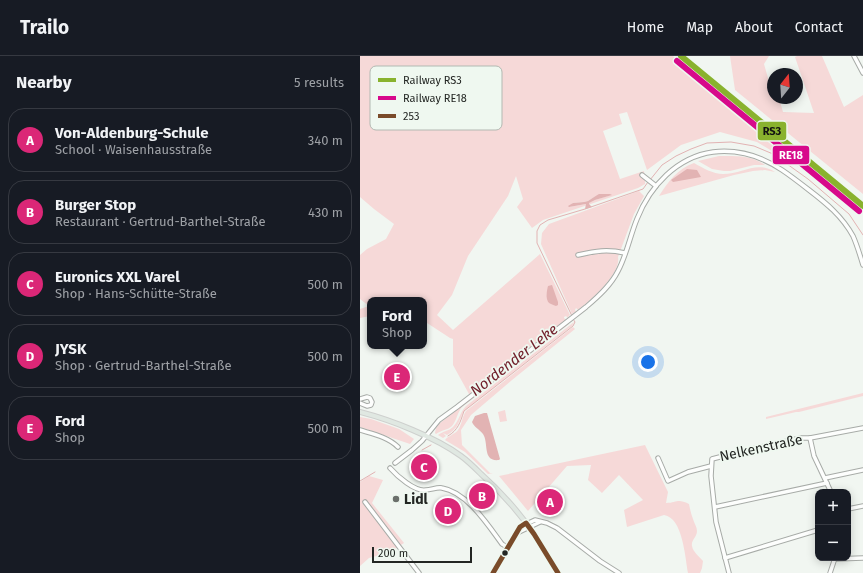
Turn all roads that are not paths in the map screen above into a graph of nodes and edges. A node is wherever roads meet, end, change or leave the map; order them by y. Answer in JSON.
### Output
{"nodes":[{"id":1,"x":854,"y":56,"type":"edge"},
{"id":2,"x":863,"y":73,"type":"edge"},
{"id":3,"x":642,"y":175,"type":"dead end"},
{"id":4,"x":656,"y":186,"type":"junction"},
{"id":5,"x":863,"y":248,"type":"edge"},
{"id":6,"x":858,"y":249,"type":"junction"},
{"id":7,"x":626,"y":253,"type":"junction"},
{"id":8,"x":578,"y":254,"type":"dead end"},
{"id":9,"x":863,"y":264,"type":"edge"},
{"id":10,"x":360,"y":399,"type":"edge"},
{"id":11,"x":360,"y":403,"type":"edge"},
{"id":12,"x":360,"y":412,"type":"edge"},
{"id":13,"x":863,"y":428,"type":"edge"},
{"id":14,"x":360,"y":430,"type":"edge"},
{"id":15,"x":426,"y":436,"type":"junction"},
{"id":16,"x":810,"y":438,"type":"junction"},
{"id":17,"x":398,"y":447,"type":"dead end"},
{"id":18,"x":658,"y":458,"type":"dead end"},
{"id":19,"x":395,"y":463,"type":"dead end"},
{"id":20,"x":711,"y":466,"type":"junction"},
{"id":21,"x":390,"y":468,"type":"dead end"},
{"id":22,"x":863,"y":470,"type":"edge"},
{"id":23,"x":825,"y":478,"type":"junction"},
{"id":24,"x":827,"y":483,"type":"junction"},
{"id":25,"x":830,"y":489,"type":"edge"},
{"id":26,"x":366,"y":502,"type":"dead end"},
{"id":27,"x":863,"y":506,"type":"edge"},
{"id":28,"x":715,"y":507,"type":"junction"},
{"id":29,"x":851,"y":508,"type":"edge"},
{"id":30,"x":528,"y":525,"type":"junction"},
{"id":31,"x":815,"y":531,"type":"edge"},
{"id":32,"x":507,"y":547,"type":"junction"},
{"id":33,"x":725,"y":558,"type":"junction"},
{"id":34,"x":851,"y":558,"type":"edge"},
{"id":35,"x":863,"y":558,"type":"edge"},
{"id":36,"x":833,"y":561,"type":"edge"},
{"id":37,"x":419,"y":573,"type":"edge"},
{"id":38,"x":493,"y":573,"type":"edge"},
{"id":39,"x":558,"y":573,"type":"edge"},
{"id":40,"x":620,"y":573,"type":"edge"},
{"id":41,"x":729,"y":573,"type":"edge"},
{"id":42,"x":830,"y":573,"type":"edge"}],
"edges":[{"from":1,"to":2,"type":"street"},
{"from":3,"to":4,"type":"street"},
{"from":4,"to":6,"type":"street"},
{"from":4,"to":7,"type":"street"},
{"from":5,"to":6,"type":"street"},
{"from":6,"to":9,"type":"street"},
{"from":7,"to":8,"type":"street"},
{"from":7,"to":15,"type":"street"},
{"from":10,"to":11,"type":"street"},
{"from":12,"to":15,"type":"main road"},
{"from":13,"to":16,"type":"street","name":"Nelkenstraße"},
{"from":14,"to":17,"type":"street"},
{"from":15,"to":19,"type":"street"},
{"from":15,"to":30,"type":"main road"},
{"from":16,"to":20,"type":"street","name":"Nelkenstraße"},
{"from":16,"to":23,"type":"street"},
{"from":18,"to":20,"type":"street","name":"Nelkenstraße"},
{"from":20,"to":28,"type":"street"},
{"from":21,"to":32,"type":"street"},
{"from":22,"to":23,"type":"street"},
{"from":23,"to":24,"type":"street"},
{"from":24,"to":25,"type":"street"},
{"from":24,"to":28,"type":"street"},
{"from":26,"to":37,"type":"street"},
{"from":27,"to":29,"type":"street"},
{"from":28,"to":33,"type":"street"},
{"from":30,"to":32,"type":"street"},
{"from":30,"to":39,"type":"main road"},
{"from":30,"to":40,"type":"street"},
{"from":31,"to":33,"type":"street"},
{"from":32,"to":38,"type":"street"},
{"from":33,"to":41,"type":"street"},
{"from":34,"to":35,"type":"street"},
{"from":36,"to":42,"type":"street"}]}
